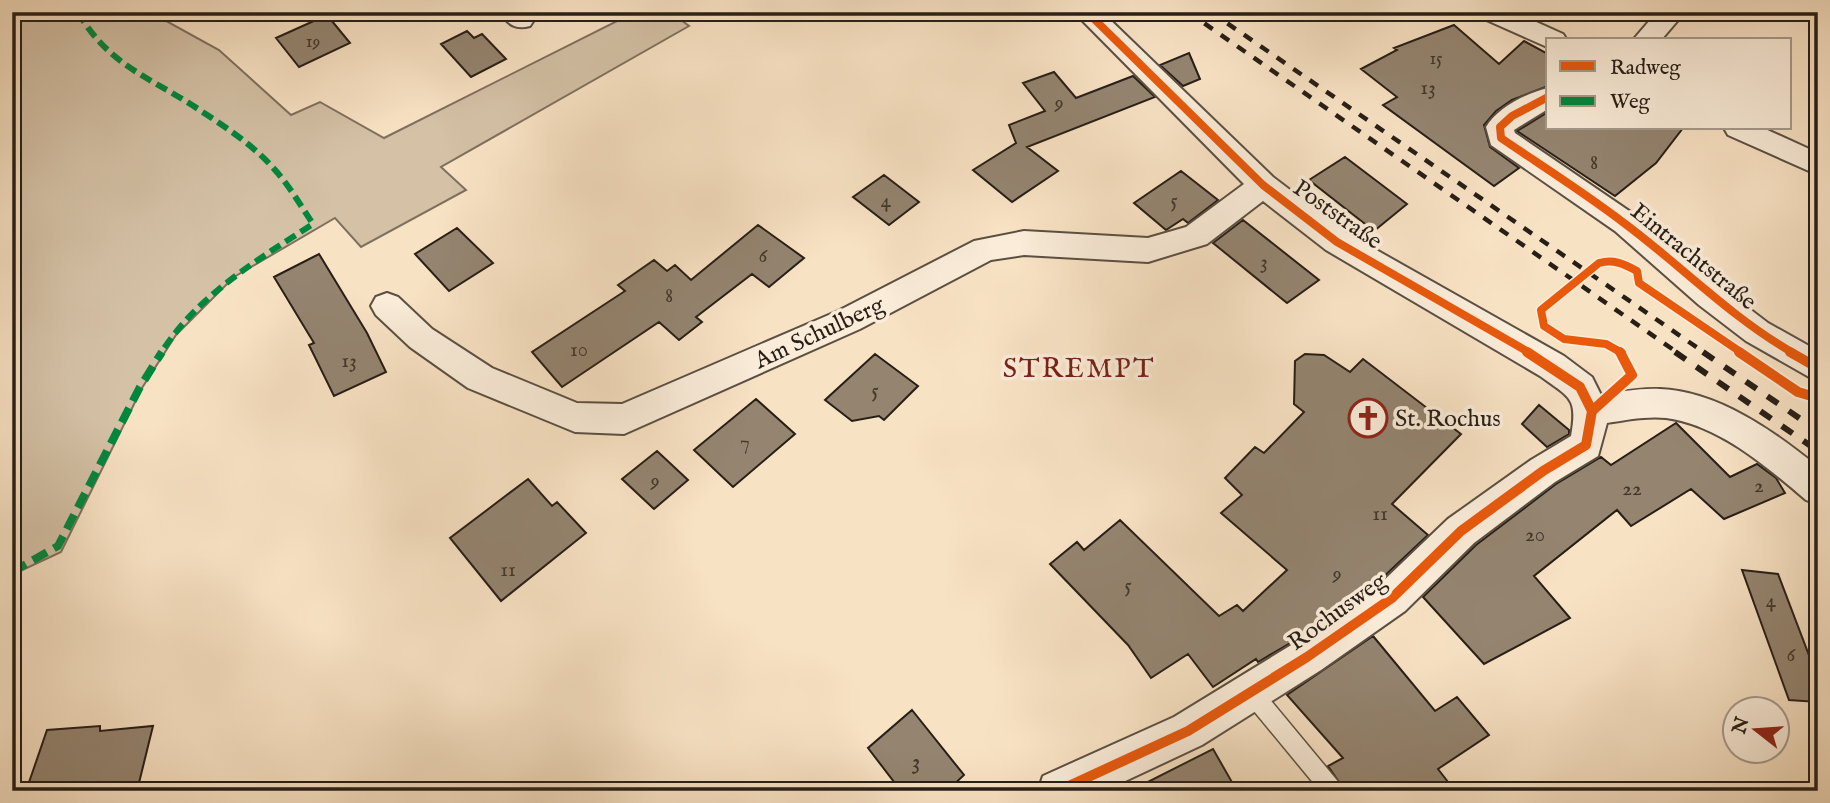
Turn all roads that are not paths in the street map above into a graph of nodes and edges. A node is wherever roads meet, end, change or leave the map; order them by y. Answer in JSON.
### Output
{"nodes":[{"id":1,"x":1087,"y":12,"type":"edge"},
{"id":2,"x":1491,"y":12,"type":"edge"},
{"id":3,"x":1672,"y":12,"type":"edge"},
{"id":4,"x":1550,"y":38,"type":"edge"},
{"id":5,"x":1648,"y":38,"type":"edge"},
{"id":6,"x":1546,"y":98,"type":"edge"},
{"id":7,"x":1742,"y":130,"type":"edge"},
{"id":8,"x":1818,"y":165,"type":"edge"},
{"id":9,"x":1264,"y":185,"type":"junction"},
{"id":10,"x":387,"y":306,"type":"dead end"},
{"id":11,"x":1818,"y":368,"type":"edge"},
{"id":12,"x":1592,"y":411,"type":"junction"},
{"id":13,"x":1818,"y":489,"type":"edge"},
{"id":14,"x":1251,"y":692,"type":"junction"},
{"id":15,"x":1058,"y":791,"type":"edge"},
{"id":16,"x":1333,"y":791,"type":"edge"}],
"edges":[{"from":1,"to":9,"type":"street","name":"Poststraße"},
{"from":2,"to":4,"type":"street"},
{"from":3,"to":5,"type":"street"},
{"from":6,"to":11,"type":"street","name":"Eintrachtstraße"},
{"from":7,"to":8,"type":"street"},
{"from":9,"to":10,"type":"street","name":"Am Schulberg"},
{"from":9,"to":12,"type":"street","name":"Poststraße"},
{"from":12,"to":13,"type":"street"},
{"from":12,"to":14,"type":"street","name":"Rochusweg"},
{"from":14,"to":15,"type":"street","name":"Rochusweg"},
{"from":14,"to":16,"type":"lane"}]}
